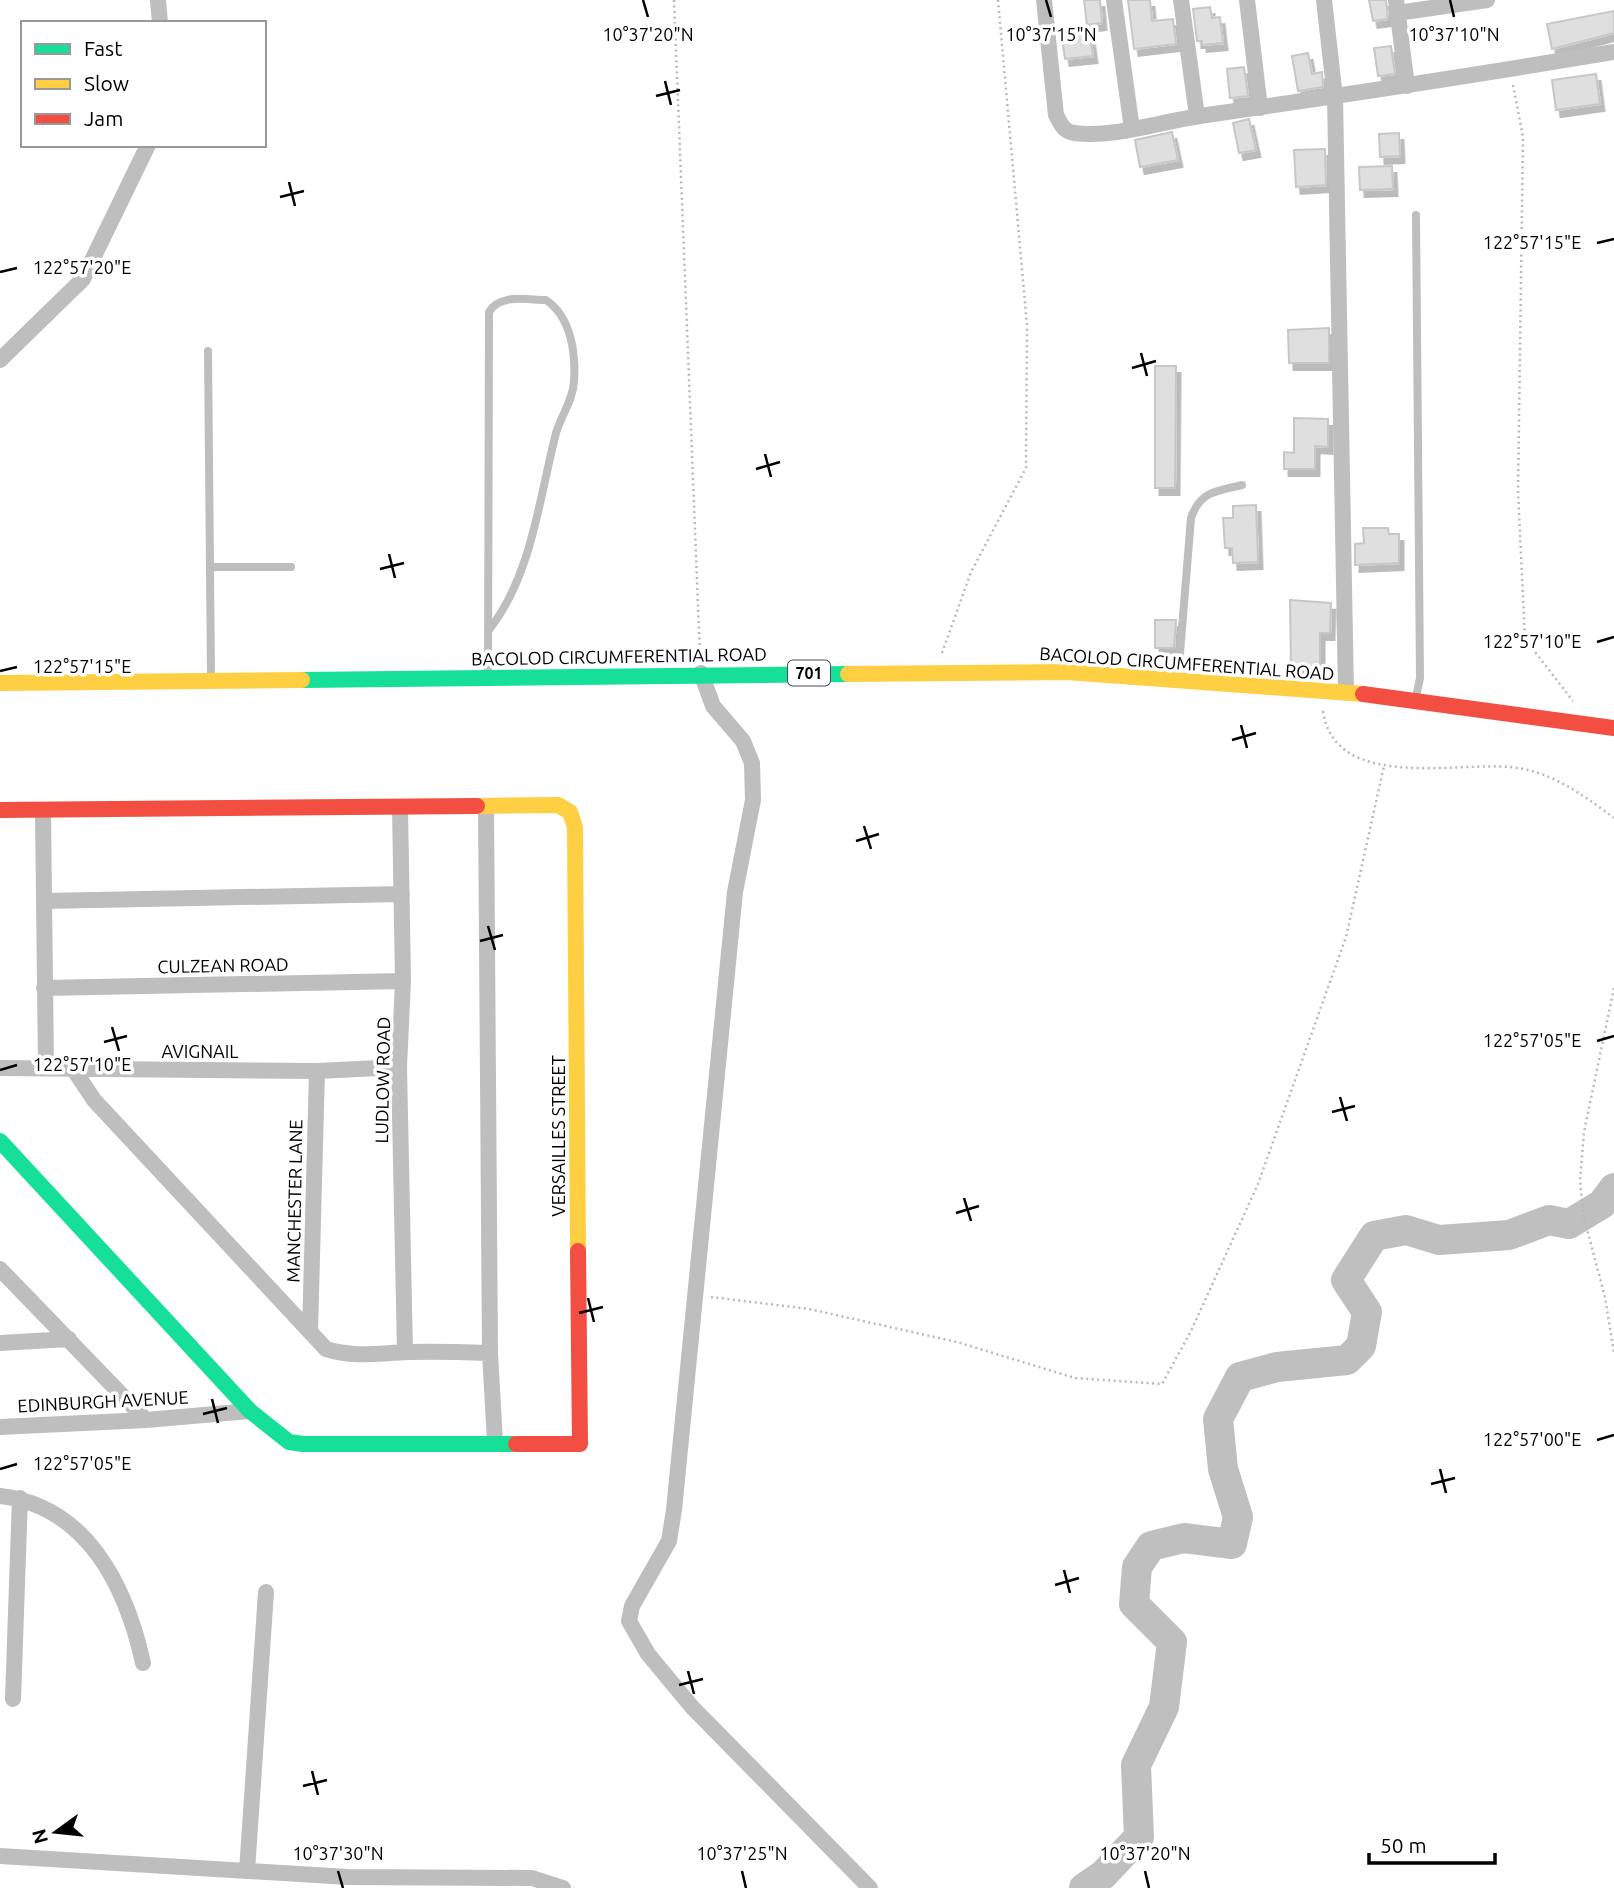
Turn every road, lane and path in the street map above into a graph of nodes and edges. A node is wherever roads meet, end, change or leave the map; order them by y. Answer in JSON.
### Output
{"nodes":[{"id":1,"x":158,"y":0,"type":"edge"},
{"id":2,"x":674,"y":0,"type":"edge"},
{"id":3,"x":999,"y":0,"type":"edge"},
{"id":4,"x":1044,"y":0,"type":"edge"},
{"id":5,"x":1114,"y":0,"type":"edge"},
{"id":6,"x":1181,"y":0,"type":"edge"},
{"id":7,"x":1247,"y":0,"type":"edge"},
{"id":8,"x":1324,"y":0,"type":"edge"},
{"id":9,"x":1487,"y":0,"type":"edge"},
{"id":10,"x":1397,"y":6,"type":"edge"},
{"id":11,"x":160,"y":21,"type":"edge"},
{"id":12,"x":1614,"y":52,"type":"edge"},
{"id":13,"x":1511,"y":71,"type":"junction"},
{"id":14,"x":1407,"y":86,"type":"junction"},
{"id":15,"x":1335,"y":97,"type":"junction"},
{"id":16,"x":1260,"y":108,"type":"junction"},
{"id":17,"x":1197,"y":116,"type":"junction"},
{"id":18,"x":1132,"y":129,"type":"junction"},
{"id":19,"x":147,"y":147,"type":"edge"},
{"id":20,"x":1416,"y":215,"type":"dead end"},
{"id":21,"x":208,"y":351,"type":"dead end"},
{"id":22,"x":0,"y":360,"type":"edge"},
{"id":23,"x":1242,"y":485,"type":"dead end"},
{"id":24,"x":210,"y":567,"type":"junction"},
{"id":25,"x":290,"y":567,"type":"dead end"},
{"id":26,"x":489,"y":631,"type":"junction"},
{"id":27,"x":701,"y":673,"type":"junction"},
{"id":28,"x":935,"y":673,"type":"junction"},
{"id":29,"x":488,"y":677,"type":"junction"},
{"id":30,"x":1174,"y":678,"type":"junction"},
{"id":31,"x":211,"y":681,"type":"junction"},
{"id":32,"x":0,"y":683,"type":"edge"},
{"id":33,"x":1320,"y":690,"type":"junction"},
{"id":34,"x":1346,"y":692,"type":"junction"},
{"id":35,"x":1415,"y":704,"type":"junction"},
{"id":36,"x":1593,"y":726,"type":"junction"},
{"id":37,"x":1614,"y":728,"type":"edge"},
{"id":38,"x":1384,"y":766,"type":"junction"},
{"id":39,"x":486,"y":807,"type":"junction"},
{"id":40,"x":400,"y":808,"type":"junction"},
{"id":41,"x":0,"y":810,"type":"edge"},
{"id":42,"x":43,"y":811,"type":"junction"},
{"id":43,"x":1614,"y":818,"type":"edge"},
{"id":44,"x":402,"y":894,"type":"junction"},
{"id":45,"x":44,"y":901,"type":"junction"},
{"id":46,"x":403,"y":981,"type":"junction"},
{"id":47,"x":44,"y":988,"type":"junction"},
{"id":48,"x":1614,"y":988,"type":"edge"},
{"id":49,"x":399,"y":1067,"type":"junction"},
{"id":50,"x":0,"y":1068,"type":"edge"},
{"id":51,"x":46,"y":1068,"type":"junction"},
{"id":52,"x":74,"y":1070,"type":"junction"},
{"id":53,"x":317,"y":1071,"type":"junction"},
{"id":54,"x":0,"y":1140,"type":"edge"},
{"id":55,"x":0,"y":1269,"type":"edge"},
{"id":56,"x":695,"y":1295,"type":"junction"},
{"id":57,"x":310,"y":1331,"type":"junction"},
{"id":58,"x":69,"y":1339,"type":"junction"},
{"id":59,"x":0,"y":1343,"type":"edge"},
{"id":60,"x":405,"y":1352,"type":"junction"},
{"id":61,"x":490,"y":1353,"type":"junction"},
{"id":62,"x":1614,"y":1353,"type":"edge"},
{"id":63,"x":250,"y":1411,"type":"junction"},
{"id":64,"x":146,"y":1420,"type":"junction"},
{"id":65,"x":0,"y":1427,"type":"edge"},
{"id":66,"x":495,"y":1442,"type":"junction"},
{"id":67,"x":0,"y":1496,"type":"edge"},
{"id":68,"x":20,"y":1498,"type":"junction"},
{"id":69,"x":266,"y":1592,"type":"dead end"},
{"id":70,"x":143,"y":1663,"type":"dead end"},
{"id":71,"x":13,"y":1699,"type":"dead end"},
{"id":72,"x":0,"y":1856,"type":"edge"},
{"id":73,"x":247,"y":1871,"type":"junction"},
{"id":74,"x":348,"y":1883,"type":"edge"},
{"id":75,"x":563,"y":1888,"type":"edge"},
{"id":76,"x":870,"y":1888,"type":"edge"}],
"edges":[{"from":1,"to":11,"type":"street"},
{"from":2,"to":27,"type":"path"},
{"from":3,"to":28,"type":"path"},
{"from":4,"to":18,"type":"street"},
{"from":5,"to":18,"type":"street"},
{"from":6,"to":17,"type":"street"},
{"from":7,"to":16,"type":"street"},
{"from":8,"to":15,"type":"street"},
{"from":9,"to":10,"type":"street"},
{"from":10,"to":14,"type":"street"},
{"from":12,"to":13,"type":"street"},
{"from":13,"to":14,"type":"street"},
{"from":13,"to":36,"type":"path"},
{"from":14,"to":15,"type":"street"},
{"from":15,"to":16,"type":"street"},
{"from":15,"to":34,"type":"street"},
{"from":16,"to":17,"type":"street"},
{"from":17,"to":18,"type":"street"},
{"from":19,"to":22,"type":"street"},
{"from":20,"to":35,"type":"lane"},
{"from":21,"to":24,"type":"lane"},
{"from":23,"to":30,"type":"lane"},
{"from":24,"to":25,"type":"lane"},
{"from":24,"to":31,"type":"lane"},
{"from":26,"to":26,"type":"lane"},
{"from":26,"to":29,"type":"lane"},
{"from":27,"to":28,"type":"street","name":"BACOLOD CIRCUMFERENTIAL ROAD","number":"701"},
{"from":27,"to":29,"type":"street","name":"BACOLOD CIRCUMFERENTIAL ROAD","number":"701"},
{"from":27,"to":56,"type":"street"},
{"from":28,"to":30,"type":"street","name":"BACOLOD CIRCUMFERENTIAL ROAD","number":"701"},
{"from":29,"to":31,"type":"street","name":"BACOLOD CIRCUMFERENTIAL ROAD","number":"701"},
{"from":30,"to":33,"type":"street","name":"BACOLOD CIRCUMFERENTIAL ROAD","number":"701"},
{"from":31,"to":32,"type":"street","name":"BACOLOD CIRCUMFERENTIAL ROAD","number":"701"},
{"from":33,"to":34,"type":"street","name":"BACOLOD CIRCUMFERENTIAL ROAD","number":"701"},
{"from":33,"to":38,"type":"path"},
{"from":34,"to":35,"type":"street","name":"BACOLOD CIRCUMFERENTIAL ROAD","number":"701"},
{"from":35,"to":36,"type":"street","name":"BACOLOD CIRCUMFERENTIAL ROAD","number":"701"},
{"from":36,"to":37,"type":"street","name":"BACOLOD CIRCUMFERENTIAL ROAD","number":"701"},
{"from":38,"to":43,"type":"path"},
{"from":38,"to":56,"type":"path"},
{"from":39,"to":40,"type":"street"},
{"from":39,"to":61,"type":"street"},
{"from":39,"to":66,"type":"street","name":"VERSAILLES STREET"},
{"from":40,"to":42,"type":"street"},
{"from":40,"to":44,"type":"street","name":"LUDLOW ROAD"},
{"from":41,"to":42,"type":"street"},
{"from":42,"to":45,"type":"street"},
{"from":44,"to":45,"type":"street"},
{"from":44,"to":46,"type":"street","name":"LUDLOW ROAD"},
{"from":45,"to":47,"type":"street"},
{"from":46,"to":47,"type":"street","name":"CULZEAN ROAD"},
{"from":46,"to":49,"type":"street","name":"LUDLOW ROAD"},
{"from":47,"to":51,"type":"street"},
{"from":48,"to":62,"type":"path"},
{"from":49,"to":53,"type":"street","name":"AVIGNAIL"},
{"from":49,"to":60,"type":"street","name":"LUDLOW ROAD"},
{"from":50,"to":51,"type":"street","name":"AVIGNAIL"},
{"from":51,"to":52,"type":"street","name":"AVIGNAIL"},
{"from":52,"to":53,"type":"street","name":"AVIGNAIL"},
{"from":52,"to":57,"type":"street"},
{"from":53,"to":57,"type":"street","name":"MANCHESTER LANE"},
{"from":54,"to":63,"type":"street"},
{"from":55,"to":58,"type":"street"},
{"from":56,"to":76,"type":"street"},
{"from":57,"to":60,"type":"street"},
{"from":58,"to":59,"type":"street"},
{"from":58,"to":64,"type":"street"},
{"from":60,"to":61,"type":"street"},
{"from":61,"to":66,"type":"street"},
{"from":63,"to":64,"type":"street","name":"EDINBURGH AVENUE"},
{"from":63,"to":66,"type":"street"},
{"from":64,"to":65,"type":"street","name":"EDINBURGH AVENUE"},
{"from":67,"to":68,"type":"street"},
{"from":68,"to":70,"type":"street"},
{"from":68,"to":71,"type":"street"},
{"from":69,"to":73,"type":"street"},
{"from":72,"to":73,"type":"street"},
{"from":73,"to":74,"type":"street"},
{"from":74,"to":75,"type":"street"}]}
